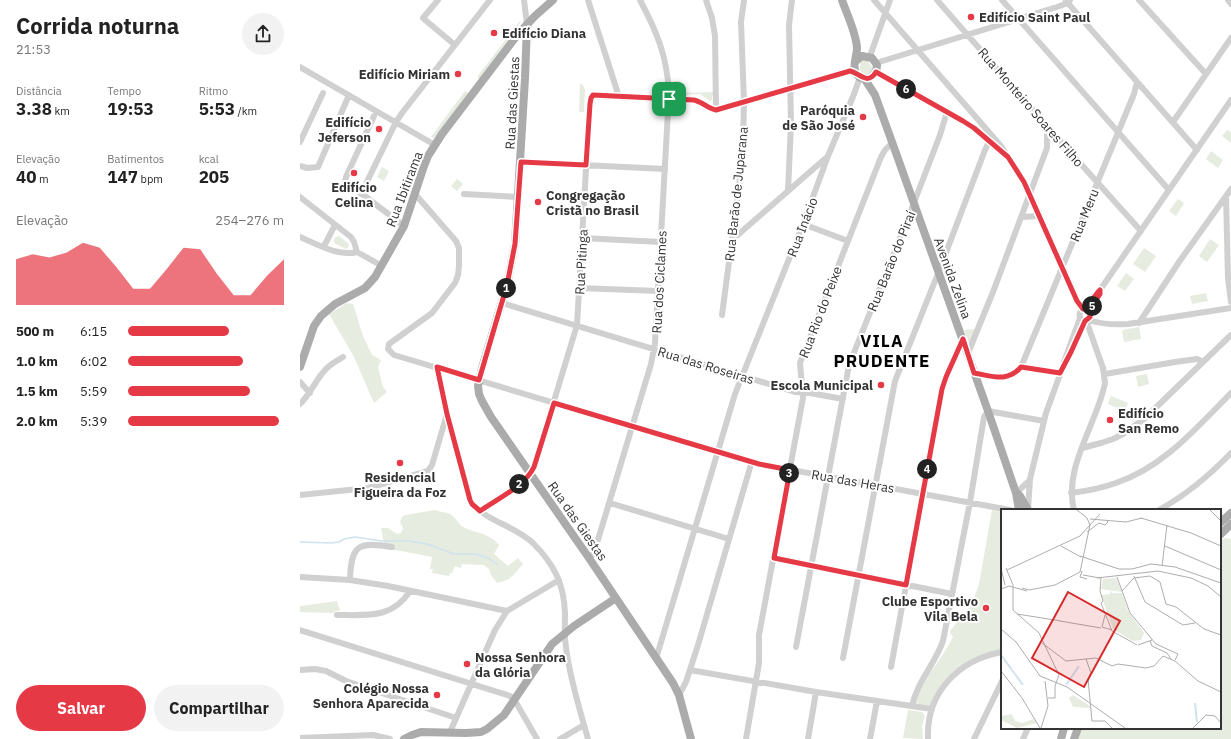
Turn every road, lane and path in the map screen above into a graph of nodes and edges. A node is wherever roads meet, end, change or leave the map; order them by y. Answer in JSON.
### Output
{"nodes":[{"id":1,"x":438,"y":0,"type":"edge"},
{"id":2,"x":490,"y":0,"type":"edge"},
{"id":3,"x":524,"y":0,"type":"edge"},
{"id":4,"x":553,"y":0,"type":"edge"},
{"id":5,"x":588,"y":0,"type":"edge"},
{"id":6,"x":640,"y":0,"type":"edge"},
{"id":7,"x":706,"y":0,"type":"edge"},
{"id":8,"x":744,"y":0,"type":"edge"},
{"id":9,"x":792,"y":0,"type":"edge"},
{"id":10,"x":842,"y":0,"type":"edge"},
{"id":11,"x":874,"y":0,"type":"edge"},
{"id":12,"x":890,"y":0,"type":"edge"},
{"id":13,"x":937,"y":0,"type":"edge"},
{"id":14,"x":1002,"y":0,"type":"edge"},
{"id":15,"x":1140,"y":0,"type":"edge"},
{"id":16,"x":1228,"y":0,"type":"edge"},
{"id":17,"x":1068,"y":1,"type":"edge"},
{"id":18,"x":1231,"y":4,"type":"edge"},
{"id":19,"x":885,"y":13,"type":"junction"},
{"id":20,"x":1018,"y":19,"type":"junction"},
{"id":21,"x":527,"y":25,"type":"junction"},
{"id":22,"x":968,"y":34,"type":"junction"},
{"id":23,"x":854,"y":36,"type":"junction"},
{"id":24,"x":1231,"y":38,"type":"edge"},
{"id":25,"x":455,"y":45,"type":"junction"},
{"id":26,"x":918,"y":50,"type":"junction"},
{"id":27,"x":869,"y":56,"type":"junction"},
{"id":28,"x":856,"y":61,"type":"junction"},
{"id":29,"x":300,"y":67,"type":"edge"},
{"id":30,"x":876,"y":70,"type":"junction"},
{"id":31,"x":1206,"y":74,"type":"junction"},
{"id":32,"x":860,"y":76,"type":"junction"},
{"id":33,"x":1137,"y":82,"type":"junction"},
{"id":34,"x":791,"y":88,"type":"junction"},
{"id":35,"x":323,"y":93,"type":"dead end"},
{"id":36,"x":349,"y":95,"type":"junction"},
{"id":37,"x":875,"y":95,"type":"junction"},
{"id":38,"x":619,"y":96,"type":"junction"},
{"id":39,"x":669,"y":99,"type":"junction"},
{"id":40,"x":1231,"y":100,"type":"edge"},
{"id":41,"x":744,"y":102,"type":"junction"},
{"id":42,"x":716,"y":110,"type":"junction"},
{"id":43,"x":947,"y":112,"type":"junction"},
{"id":44,"x":374,"y":116,"type":"dead end"},
{"id":45,"x":979,"y":121,"type":"junction"},
{"id":46,"x":396,"y":122,"type":"junction"},
{"id":47,"x":1173,"y":122,"type":"junction"},
{"id":48,"x":1047,"y":126,"type":"junction"},
{"id":49,"x":974,"y":128,"type":"junction"},
{"id":50,"x":1118,"y":132,"type":"junction"},
{"id":51,"x":991,"y":138,"type":"junction"},
{"id":52,"x":1059,"y":140,"type":"junction"},
{"id":53,"x":300,"y":142,"type":"edge"},
{"id":54,"x":893,"y":142,"type":"junction"},
{"id":55,"x":435,"y":145,"type":"junction"},
{"id":56,"x":1047,"y":148,"type":"junction"},
{"id":57,"x":1197,"y":150,"type":"junction"},
{"id":58,"x":828,"y":156,"type":"junction"},
{"id":59,"x":521,"y":162,"type":"junction"},
{"id":60,"x":586,"y":165,"type":"junction"},
{"id":61,"x":300,"y":166,"type":"edge"},
{"id":62,"x":665,"y":169,"type":"junction"},
{"id":63,"x":1097,"y":182,"type":"junction"},
{"id":64,"x":1231,"y":188,"type":"edge"},
{"id":65,"x":1169,"y":190,"type":"junction"},
{"id":66,"x":788,"y":191,"type":"junction"},
{"id":67,"x":361,"y":194,"type":"junction"},
{"id":68,"x":415,"y":194,"type":"junction"},
{"id":69,"x":464,"y":194,"type":"dead end"},
{"id":70,"x":1030,"y":196,"type":"junction"},
{"id":71,"x":1226,"y":196,"type":"junction"},
{"id":72,"x":300,"y":197,"type":"edge"},
{"id":73,"x":519,"y":197,"type":"junction"},
{"id":74,"x":914,"y":202,"type":"junction"},
{"id":75,"x":1039,"y":216,"type":"junction"},
{"id":76,"x":1022,"y":217,"type":"junction"},
{"id":77,"x":803,"y":224,"type":"junction"},
{"id":78,"x":335,"y":225,"type":"junction"},
{"id":79,"x":404,"y":226,"type":"junction"},
{"id":80,"x":1141,"y":231,"type":"junction"},
{"id":81,"x":300,"y":237,"type":"edge"},
{"id":82,"x":582,"y":238,"type":"junction"},
{"id":83,"x":732,"y":240,"type":"junction"},
{"id":84,"x":848,"y":241,"type":"junction"},
{"id":85,"x":661,"y":242,"type":"junction"},
{"id":86,"x":324,"y":246,"type":"junction"},
{"id":87,"x":357,"y":252,"type":"junction"},
{"id":88,"x":382,"y":266,"type":"junction"},
{"id":89,"x":1062,"y":268,"type":"junction"},
{"id":90,"x":939,"y":271,"type":"junction"},
{"id":91,"x":579,"y":288,"type":"junction"},
{"id":92,"x":658,"y":292,"type":"junction"},
{"id":93,"x":1231,"y":302,"type":"edge"},
{"id":94,"x":502,"y":303,"type":"junction"},
{"id":95,"x":1231,"y":308,"type":"edge"},
{"id":96,"x":722,"y":315,"type":"dead end"},
{"id":97,"x":1085,"y":315,"type":"junction"},
{"id":98,"x":1139,"y":323,"type":"junction"},
{"id":99,"x":577,"y":325,"type":"junction"},
{"id":100,"x":1231,"y":335,"type":"edge"},
{"id":101,"x":963,"y":339,"type":"junction"},
{"id":102,"x":654,"y":349,"type":"junction"},
{"id":103,"x":968,"y":353,"type":"junction"},
{"id":104,"x":343,"y":357,"type":"dead end"},
{"id":105,"x":1203,"y":362,"type":"junction"},
{"id":106,"x":300,"y":367,"type":"edge"},
{"id":107,"x":437,"y":367,"type":"junction"},
{"id":108,"x":1021,"y":367,"type":"junction"},
{"id":109,"x":1061,"y":371,"type":"junction"},
{"id":110,"x":974,"y":373,"type":"junction"},
{"id":111,"x":1105,"y":374,"type":"junction"},
{"id":112,"x":743,"y":376,"type":"junction"},
{"id":113,"x":479,"y":380,"type":"junction"},
{"id":114,"x":300,"y":382,"type":"edge"},
{"id":115,"x":804,"y":392,"type":"junction"},
{"id":116,"x":310,"y":393,"type":"junction"},
{"id":117,"x":1231,"y":393,"type":"edge"},
{"id":118,"x":843,"y":399,"type":"junction"},
{"id":119,"x":554,"y":403,"type":"junction"},
{"id":120,"x":300,"y":404,"type":"edge"},
{"id":121,"x":988,"y":411,"type":"junction"},
{"id":122,"x":447,"y":414,"type":"junction"},
{"id":123,"x":1044,"y":421,"type":"junction"},
{"id":124,"x":633,"y":426,"type":"junction"},
{"id":125,"x":994,"y":427,"type":"junction"},
{"id":126,"x":982,"y":432,"type":"junction"},
{"id":127,"x":1082,"y":448,"type":"junction"},
{"id":128,"x":718,"y":451,"type":"junction"},
{"id":129,"x":1231,"y":453,"type":"edge"},
{"id":130,"x":752,"y":461,"type":"junction"},
{"id":131,"x":790,"y":470,"type":"junction"},
{"id":132,"x":531,"y":474,"type":"junction"},
{"id":133,"x":829,"y":477,"type":"junction"},
{"id":134,"x":1030,"y":480,"type":"junction"},
{"id":135,"x":876,"y":485,"type":"junction"},
{"id":136,"x":1016,"y":493,"type":"junction"},
{"id":137,"x":1071,"y":493,"type":"junction"},
{"id":138,"x":923,"y":494,"type":"junction"},
{"id":139,"x":300,"y":495,"type":"edge"},
{"id":140,"x":970,"y":502,"type":"junction"},
{"id":141,"x":610,"y":503,"type":"junction"},
{"id":142,"x":1005,"y":509,"type":"edge"},
{"id":143,"x":1024,"y":509,"type":"edge"},
{"id":144,"x":1025,"y":509,"type":"edge"},
{"id":145,"x":1074,"y":509,"type":"edge"},
{"id":146,"x":1161,"y":509,"type":"edge"},
{"id":147,"x":480,"y":511,"type":"junction"},
{"id":148,"x":1231,"y":513,"type":"edge"},
{"id":149,"x":1221,"y":522,"type":"edge"},
{"id":150,"x":1231,"y":524,"type":"edge"},
{"id":151,"x":695,"y":528,"type":"junction"},
{"id":152,"x":1221,"y":533,"type":"edge"},
{"id":153,"x":729,"y":539,"type":"junction"},
{"id":154,"x":392,"y":547,"type":"dead end"},
{"id":155,"x":589,"y":558,"type":"junction"},
{"id":156,"x":774,"y":558,"type":"junction"},
{"id":157,"x":811,"y":566,"type":"junction"},
{"id":158,"x":859,"y":575,"type":"junction"},
{"id":159,"x":300,"y":577,"type":"edge"},
{"id":160,"x":350,"y":580,"type":"junction"},
{"id":161,"x":559,"y":580,"type":"junction"},
{"id":162,"x":906,"y":585,"type":"junction"},
{"id":163,"x":410,"y":591,"type":"junction"},
{"id":164,"x":952,"y":594,"type":"junction"},
{"id":165,"x":616,"y":598,"type":"junction"},
{"id":166,"x":507,"y":611,"type":"junction"},
{"id":167,"x":337,"y":615,"type":"dead end"},
{"id":168,"x":300,"y":630,"type":"edge"},
{"id":169,"x":565,"y":632,"type":"junction"},
{"id":170,"x":796,"y":648,"type":"dead end"},
{"id":171,"x":1001,"y":652,"type":"edge"},
{"id":172,"x":843,"y":658,"type":"dead end"},
{"id":173,"x":656,"y":659,"type":"junction"},
{"id":174,"x":891,"y":667,"type":"dead end"},
{"id":175,"x":300,"y":670,"type":"edge"},
{"id":176,"x":690,"y":670,"type":"junction"},
{"id":177,"x":756,"y":682,"type":"junction"},
{"id":178,"x":471,"y":683,"type":"junction"},
{"id":179,"x":1001,"y":684,"type":"edge"},
{"id":180,"x":816,"y":692,"type":"junction"},
{"id":181,"x":679,"y":695,"type":"junction"},
{"id":182,"x":514,"y":699,"type":"junction"},
{"id":183,"x":876,"y":701,"type":"junction"},
{"id":184,"x":912,"y":706,"type":"junction"},
{"id":185,"x":932,"y":709,"type":"junction"},
{"id":186,"x":456,"y":718,"type":"junction"},
{"id":187,"x":584,"y":725,"type":"junction"},
{"id":188,"x":1028,"y":729,"type":"edge"},
{"id":189,"x":1064,"y":729,"type":"edge"},
{"id":190,"x":1078,"y":729,"type":"edge"},
{"id":191,"x":456,"y":734,"type":"edge"},
{"id":192,"x":300,"y":738,"type":"edge"},
{"id":193,"x":390,"y":739,"type":"edge"},
{"id":194,"x":404,"y":739,"type":"edge"},
{"id":195,"x":537,"y":739,"type":"edge"},
{"id":196,"x":560,"y":739,"type":"edge"},
{"id":197,"x":588,"y":739,"type":"edge"},
{"id":198,"x":691,"y":739,"type":"edge"},
{"id":199,"x":746,"y":739,"type":"edge"},
{"id":200,"x":808,"y":739,"type":"edge"},
{"id":201,"x":870,"y":739,"type":"edge"},
{"id":202,"x":928,"y":739,"type":"edge"},
{"id":203,"x":974,"y":739,"type":"edge"},
{"id":204,"x":1023,"y":739,"type":"edge"},
{"id":205,"x":1061,"y":739,"type":"edge"},
{"id":206,"x":1074,"y":739,"type":"edge"}],
"edges":[{"from":1,"to":25,"type":"street"},
{"from":2,"to":25,"type":"street"},
{"from":3,"to":21,"type":"street"},
{"from":4,"to":21,"type":"main road","name":"Rua Ibitirama"},
{"from":5,"to":38,"type":"street"},
{"from":6,"to":39,"type":"street","name":"Rua dos Ciclames"},
{"from":7,"to":42,"type":"street"},
{"from":8,"to":41,"type":"street","name":"Rua Barão de Juparana"},
{"from":9,"to":34,"type":"street"},
{"from":10,"to":23,"type":"main road"},
{"from":11,"to":19,"type":"street"},
{"from":12,"to":19,"type":"street"},
{"from":13,"to":22,"type":"street","name":"Rua Monteiro Soares Filho"},
{"from":14,"to":20,"type":"street"},
{"from":15,"to":31,"type":"street"},
{"from":16,"to":18,"type":"street"},
{"from":17,"to":20,"type":"street"},
{"from":17,"to":33,"type":"street"},
{"from":19,"to":26,"type":"street"},
{"from":19,"to":27,"type":"street"},
{"from":20,"to":22,"type":"street"},
{"from":20,"to":50,"type":"street"},
{"from":21,"to":55,"type":"main road","name":"Rua Ibitirama"},
{"from":21,"to":59,"type":"main road","name":"Rua das Giestas"},
{"from":22,"to":26,"type":"street"},
{"from":22,"to":48,"type":"street","name":"Rua Monteiro Soares Filho"},
{"from":23,"to":27,"type":"main road"},
{"from":23,"to":28,"type":"main road"},
{"from":24,"to":31,"type":"street"},
{"from":25,"to":46,"type":"street"},
{"from":26,"to":30,"type":"street"},
{"from":26,"to":45,"type":"street"},
{"from":27,"to":28,"type":"main road"},
{"from":27,"to":30,"type":"main road"},
{"from":28,"to":32,"type":"main road"},
{"from":29,"to":36,"type":"street"},
{"from":30,"to":32,"type":"main road"},
{"from":30,"to":37,"type":"main road","name":"Avenida Zelina"},
{"from":30,"to":43,"type":"street"},
{"from":31,"to":47,"type":"street"},
{"from":32,"to":34,"type":"street"},
{"from":32,"to":37,"type":"main road","name":"Avenida Zelina"},
{"from":32,"to":58,"type":"street","name":"Rua Inácio"},
{"from":33,"to":47,"type":"street"},
{"from":33,"to":50,"type":"street","name":"Rua Meru"},
{"from":34,"to":41,"type":"street"},
{"from":34,"to":66,"type":"street"},
{"from":35,"to":53,"type":"street"},
{"from":36,"to":46,"type":"street"},
{"from":36,"to":61,"type":"street"},
{"from":37,"to":54,"type":"main road","name":"Avenida Zelina"},
{"from":38,"to":39,"type":"street","name":"Rua Pitinga"},
{"from":38,"to":60,"type":"street","name":"Rua Pitinga"},
{"from":39,"to":42,"type":"street","name":"Rua Pitinga"},
{"from":39,"to":62,"type":"street","name":"Rua dos Ciclames"},
{"from":40,"to":57,"type":"street"},
{"from":41,"to":42,"type":"street"},
{"from":41,"to":83,"type":"street","name":"Rua Barão de Juparana"},
{"from":43,"to":49,"type":"street"},
{"from":43,"to":74,"type":"street","name":"Rua Barão do Piraí"},
{"from":44,"to":67,"type":"street"},
{"from":45,"to":49,"type":"street"},
{"from":45,"to":51,"type":"street"},
{"from":46,"to":55,"type":"street"},
{"from":46,"to":67,"type":"street"},
{"from":47,"to":57,"type":"street"},
{"from":48,"to":52,"type":"street","name":"Rua Monteiro Soares Filho"},
{"from":48,"to":56,"type":"street"},
{"from":49,"to":51,"type":"street"},
{"from":50,"to":63,"type":"street","name":"Rua Meru"},
{"from":50,"to":65,"type":"street"},
{"from":51,"to":70,"type":"street"},
{"from":51,"to":90,"type":"street"},
{"from":52,"to":56,"type":"street"},
{"from":52,"to":63,"type":"street","name":"Rua Monteiro Soares Filho"},
{"from":54,"to":74,"type":"main road","name":"Avenida Zelina"},
{"from":54,"to":84,"type":"street","name":"Rua Rio do Peixe"},
{"from":55,"to":68,"type":"main road","name":"Rua Ibitirama"},
{"from":56,"to":70,"type":"street"},
{"from":57,"to":65,"type":"street"},
{"from":58,"to":66,"type":"street"},
{"from":58,"to":77,"type":"street","name":"Rua Inácio"},
{"from":59,"to":60,"type":"street"},
{"from":59,"to":73,"type":"main road","name":"Rua das Giestas"},
{"from":60,"to":62,"type":"street"},
{"from":60,"to":82,"type":"street","name":"Rua Pitinga"},
{"from":62,"to":85,"type":"street","name":"Rua dos Ciclames"},
{"from":63,"to":80,"type":"street","name":"Rua Monteiro Soares Filho"},
{"from":63,"to":89,"type":"street","name":"Rua Meru"},
{"from":64,"to":71,"type":"street"},
{"from":65,"to":80,"type":"street"},
{"from":66,"to":83,"type":"street"},
{"from":67,"to":79,"type":"street"},
{"from":68,"to":79,"type":"main road","name":"Rua Ibitirama"},
{"from":68,"to":107,"type":"street","name":"Rua das Heras"},
{"from":69,"to":73,"type":"street"},
{"from":70,"to":75,"type":"street"},
{"from":70,"to":76,"type":"street"},
{"from":71,"to":93,"type":"street"},
{"from":71,"to":98,"type":"street"},
{"from":72,"to":78,"type":"street"},
{"from":73,"to":94,"type":"main road","name":"Rua das Giestas"},
{"from":74,"to":90,"type":"main road","name":"Avenida Zelina"},
{"from":74,"to":118,"type":"street","name":"Rua Barão do Piraí"},
{"from":75,"to":76,"type":"street"},
{"from":75,"to":89,"type":"street"},
{"from":76,"to":103,"type":"street"},
{"from":77,"to":84,"type":"street"},
{"from":77,"to":112,"type":"street","name":"Rua Inácio"},
{"from":78,"to":86,"type":"street"},
{"from":78,"to":87,"type":"street"},
{"from":79,"to":88,"type":"main road","name":"Rua Ibitirama"},
{"from":80,"to":97,"type":"street"},
{"from":81,"to":86,"type":"street"},
{"from":82,"to":85,"type":"street"},
{"from":82,"to":91,"type":"street","name":"Rua Pitinga"},
{"from":83,"to":96,"type":"street","name":"Rua Barão de Juparana"},
{"from":84,"to":115,"type":"street","name":"Rua Rio do Peixe"},
{"from":85,"to":92,"type":"street","name":"Rua dos Ciclames"},
{"from":86,"to":87,"type":"street"},
{"from":87,"to":88,"type":"street"},
{"from":88,"to":106,"type":"main road","name":"Rua Ibitirama"},
{"from":89,"to":97,"type":"street"},
{"from":89,"to":108,"type":"street","name":"Rua Meru"},
{"from":90,"to":101,"type":"main road","name":"Avenida Zelina"},
{"from":90,"to":135,"type":"street"},
{"from":91,"to":92,"type":"street"},
{"from":91,"to":99,"type":"street","name":"Rua Pitinga"},
{"from":92,"to":102,"type":"street","name":"Rua dos Ciclames"},
{"from":94,"to":99,"type":"street","name":"Rua das Roseiras"},
{"from":94,"to":113,"type":"main road","name":"Rua das Giestas"},
{"from":95,"to":98,"type":"street"},
{"from":97,"to":98,"type":"street"},
{"from":97,"to":109,"type":"street"},
{"from":97,"to":111,"type":"street"},
{"from":99,"to":102,"type":"street","name":"Rua das Roseiras"},
{"from":99,"to":119,"type":"street","name":"Rua Pitinga"},
{"from":100,"to":105,"type":"street"},
{"from":101,"to":103,"type":"main road","name":"Avenida Zelina"},
{"from":101,"to":138,"type":"street"},
{"from":102,"to":112,"type":"street","name":"Rua das Roseiras"},
{"from":102,"to":124,"type":"street","name":"Rua dos Ciclames"},
{"from":103,"to":110,"type":"main road","name":"Avenida Zelina"},
{"from":104,"to":116,"type":"street"},
{"from":105,"to":111,"type":"street"},
{"from":105,"to":127,"type":"street"},
{"from":107,"to":113,"type":"street","name":"Rua das Heras"},
{"from":107,"to":122,"type":"street"},
{"from":108,"to":109,"type":"street"},
{"from":108,"to":110,"type":"street"},
{"from":109,"to":123,"type":"street"},
{"from":110,"to":121,"type":"main road","name":"Avenida Zelina"},
{"from":111,"to":127,"type":"street"},
{"from":112,"to":115,"type":"street","name":"Rua das Roseiras"},
{"from":112,"to":128,"type":"street","name":"Rua Inácio"},
{"from":113,"to":119,"type":"street","name":"Rua das Heras"},
{"from":113,"to":132,"type":"main road","name":"Rua das Giestas"},
{"from":114,"to":116,"type":"street"},
{"from":115,"to":118,"type":"street","name":"Rua das Roseiras"},
{"from":115,"to":131,"type":"street","name":"Rua Rio do Peixe"},
{"from":116,"to":120,"type":"street"},
{"from":117,"to":137,"type":"street"},
{"from":118,"to":133,"type":"street","name":"Rua Barão do Piraí"},
{"from":119,"to":124,"type":"street","name":"Rua das Heras"},
{"from":119,"to":132,"type":"street","name":"Rua Pitinga"},
{"from":121,"to":123,"type":"street"},
{"from":121,"to":125,"type":"main road","name":"Avenida Zelina"},
{"from":121,"to":126,"type":"street"},
{"from":122,"to":139,"type":"street"},
{"from":122,"to":147,"type":"street"},
{"from":123,"to":134,"type":"street"},
{"from":124,"to":128,"type":"street","name":"Rua das Heras"},
{"from":124,"to":141,"type":"street","name":"Rua dos Ciclames"},
{"from":125,"to":126,"type":"street"},
{"from":125,"to":136,"type":"main road","name":"Avenida Zelina"},
{"from":126,"to":140,"type":"street"},
{"from":127,"to":137,"type":"street"},
{"from":128,"to":130,"type":"street","name":"Rua das Heras"},
{"from":128,"to":151,"type":"street","name":"Rua Inácio"},
{"from":129,"to":146,"type":"street"},
{"from":130,"to":131,"type":"street","name":"Rua das Heras"},
{"from":130,"to":153,"type":"street"},
{"from":131,"to":133,"type":"street","name":"Rua das Heras"},
{"from":131,"to":156,"type":"street","name":"Rua Rio do Peixe"},
{"from":132,"to":147,"type":"street"},
{"from":132,"to":155,"type":"main road","name":"Rua das Giestas"},
{"from":133,"to":135,"type":"street","name":"Rua das Heras"},
{"from":133,"to":157,"type":"street","name":"Rua Barão do Piraí"},
{"from":134,"to":136,"type":"street"},
{"from":134,"to":144,"type":"street"},
{"from":135,"to":138,"type":"street","name":"Rua das Heras"},
{"from":135,"to":158,"type":"street"},
{"from":136,"to":143,"type":"main road","name":"Avenida Zelina"},
{"from":137,"to":145,"type":"street"},
{"from":138,"to":140,"type":"street","name":"Rua das Heras"},
{"from":138,"to":162,"type":"street"},
{"from":140,"to":142,"type":"street","name":"Rua das Heras"},
{"from":140,"to":164,"type":"street"},
{"from":141,"to":151,"type":"street"},
{"from":141,"to":155,"type":"street","name":"Rua dos Ciclames"},
{"from":147,"to":161,"type":"street"},
{"from":148,"to":149,"type":"main road"},
{"from":150,"to":152,"type":"main road"},
{"from":151,"to":153,"type":"street"},
{"from":151,"to":173,"type":"street","name":"Rua Inácio"},
{"from":153,"to":176,"type":"street"},
{"from":154,"to":160,"type":"street"},
{"from":155,"to":165,"type":"main road","name":"Rua das Giestas"},
{"from":156,"to":157,"type":"street"},
{"from":156,"to":177,"type":"street","name":"Rua Rio do Peixe"},
{"from":157,"to":158,"type":"street"},
{"from":157,"to":170,"type":"street","name":"Rua Barão do Piraí"},
{"from":158,"to":162,"type":"street"},
{"from":158,"to":172,"type":"street"},
{"from":159,"to":160,"type":"street"},
{"from":160,"to":163,"type":"street"},
{"from":161,"to":166,"type":"street"},
{"from":161,"to":169,"type":"street"},
{"from":162,"to":164,"type":"street"},
{"from":162,"to":174,"type":"street"},
{"from":163,"to":166,"type":"street"},
{"from":163,"to":167,"type":"street"},
{"from":164,"to":184,"type":"street"},
{"from":165,"to":169,"type":"main road"},
{"from":165,"to":173,"type":"main road","name":"Rua das Giestas"},
{"from":166,"to":178,"type":"street"},
{"from":168,"to":178,"type":"street"},
{"from":169,"to":182,"type":"main road"},
{"from":169,"to":187,"type":"street"},
{"from":171,"to":185,"type":"street"},
{"from":173,"to":181,"type":"main road","name":"Rua das Giestas"},
{"from":175,"to":186,"type":"street"},
{"from":176,"to":177,"type":"street"},
{"from":176,"to":181,"type":"street"},
{"from":177,"to":180,"type":"street"},
{"from":177,"to":199,"type":"street","name":"Rua Rio do Peixe"},
{"from":178,"to":182,"type":"street"},
{"from":178,"to":186,"type":"street"},
{"from":179,"to":203,"type":"street"},
{"from":180,"to":183,"type":"street"},
{"from":180,"to":200,"type":"street"},
{"from":181,"to":198,"type":"main road","name":"Rua das Giestas"},
{"from":182,"to":191,"type":"main road"},
{"from":182,"to":195,"type":"street"},
{"from":183,"to":184,"type":"street"},
{"from":183,"to":201,"type":"street"},
{"from":184,"to":185,"type":"street"},
{"from":185,"to":202,"type":"street"},
{"from":186,"to":191,"type":"street"},
{"from":187,"to":196,"type":"street"},
{"from":187,"to":197,"type":"street"},
{"from":188,"to":204,"type":"street"},
{"from":189,"to":205,"type":"main road"},
{"from":190,"to":206,"type":"main road"},
{"from":191,"to":194,"type":"main road"},
{"from":192,"to":193,"type":"street"}]}
